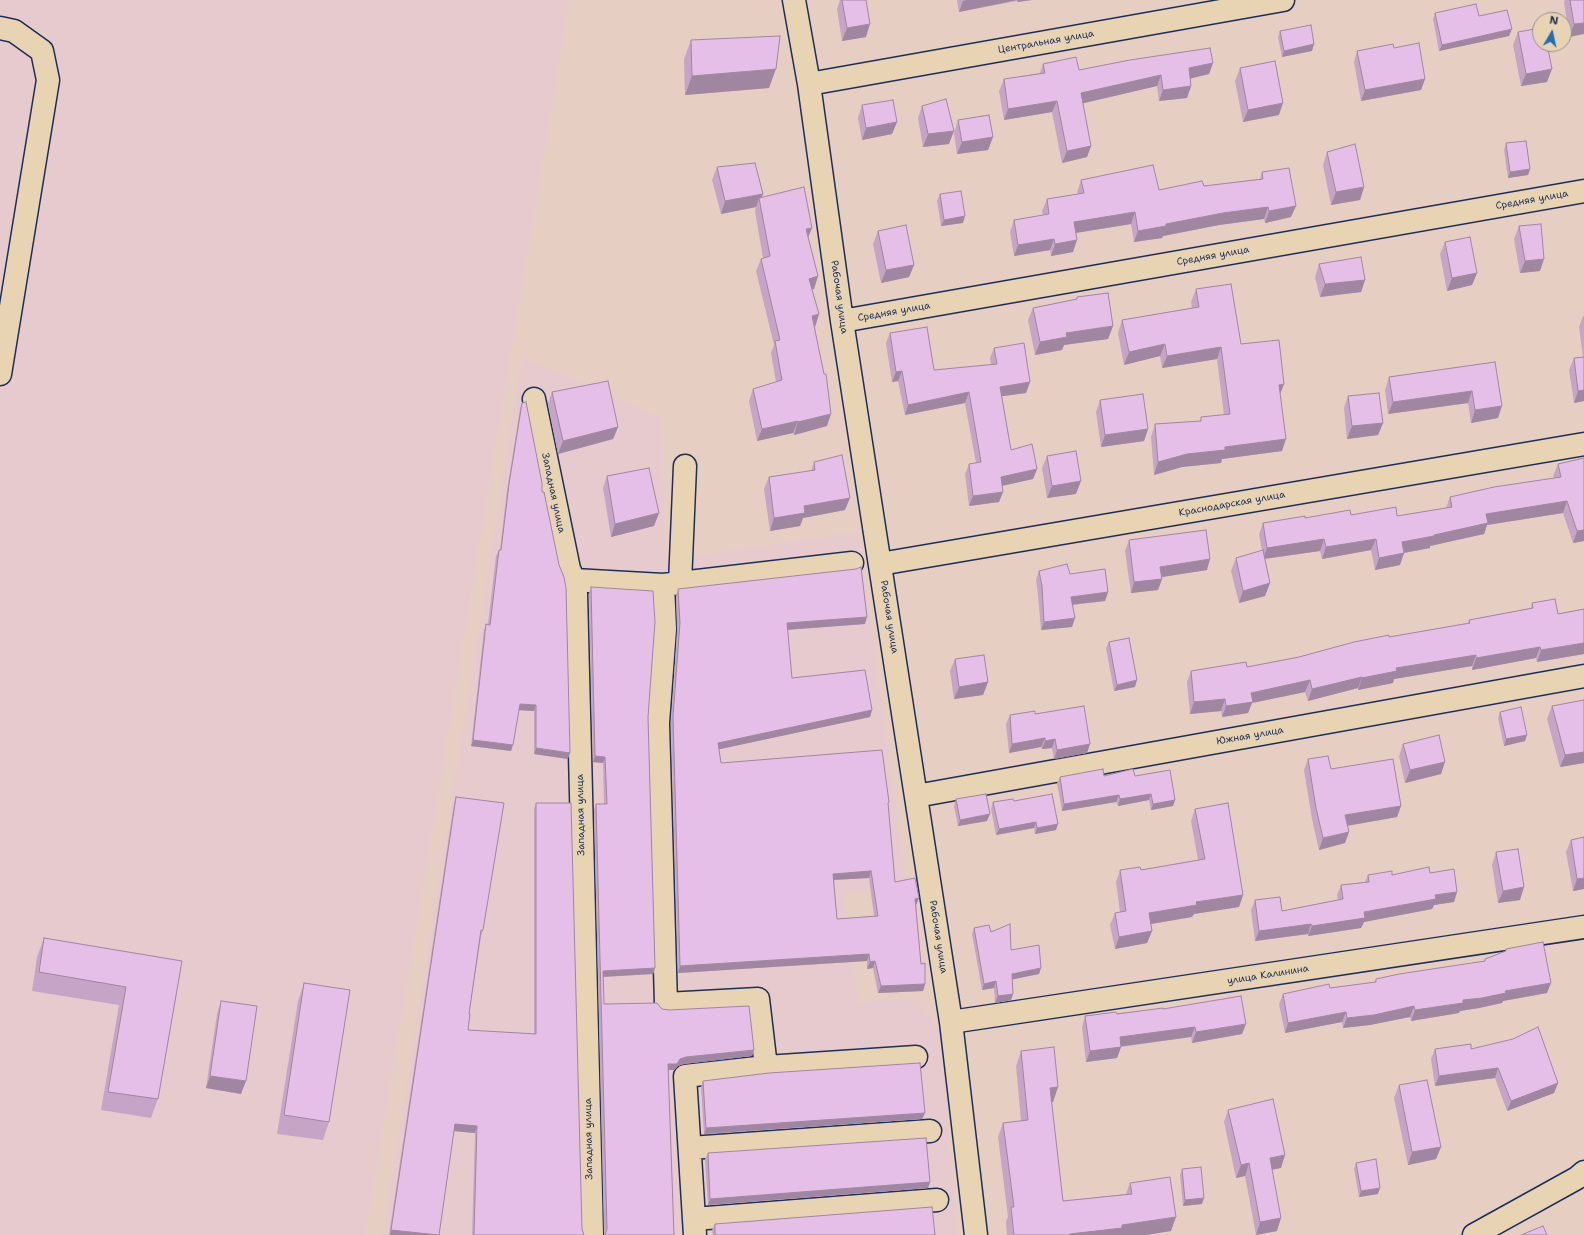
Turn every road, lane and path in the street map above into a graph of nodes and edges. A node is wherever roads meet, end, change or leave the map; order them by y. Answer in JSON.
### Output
{"nodes":[{"id":1,"x":794,"y":0,"type":"edge"},
{"id":2,"x":1283,"y":0,"type":"edge"},
{"id":3,"x":0,"y":28,"type":"edge"},
{"id":4,"x":809,"y":84,"type":"junction"},
{"id":5,"x":1584,"y":191,"type":"edge"},
{"id":6,"x":842,"y":321,"type":"junction"},
{"id":7,"x":0,"y":374,"type":"edge"},
{"id":8,"x":534,"y":399,"type":"dead end"},
{"id":9,"x":1584,"y":444,"type":"edge"},
{"id":10,"x":685,"y":466,"type":"dead end"},
{"id":11,"x":852,"y":563,"type":"dead end"},
{"id":12,"x":880,"y":564,"type":"junction"},
{"id":13,"x":574,"y":580,"type":"junction"},
{"id":14,"x":672,"y":584,"type":"junction"},
{"id":15,"x":1584,"y":676,"type":"edge"},
{"id":16,"x":916,"y":796,"type":"junction"},
{"id":17,"x":1584,"y":927,"type":"edge"},
{"id":18,"x":952,"y":1022,"type":"junction"},
{"id":19,"x":916,"y":1057,"type":"dead end"},
{"id":20,"x":766,"y":1067,"type":"junction"},
{"id":21,"x":930,"y":1131,"type":"dead end"},
{"id":22,"x":690,"y":1148,"type":"junction"},
{"id":23,"x":1584,"y":1172,"type":"edge"},
{"id":24,"x":937,"y":1200,"type":"dead end"},
{"id":25,"x":695,"y":1227,"type":"edge"},
{"id":26,"x":592,"y":1235,"type":"edge"},
{"id":27,"x":976,"y":1235,"type":"edge"},
{"id":28,"x":1474,"y":1235,"type":"edge"}],
"edges":[{"from":1,"to":4,"type":"street","name":"Рабочая улица"},
{"from":2,"to":4,"type":"street","name":"Центральная улица"},
{"from":3,"to":7,"type":"street"},
{"from":4,"to":6,"type":"street","name":"Рабочая улица"},
{"from":5,"to":6,"type":"street","name":"Средняя улица"},
{"from":6,"to":12,"type":"street","name":"Рабочая улица"},
{"from":8,"to":13,"type":"street","name":"Западная улица"},
{"from":9,"to":12,"type":"street","name":"Краснодарская улица"},
{"from":10,"to":14,"type":"street"},
{"from":11,"to":14,"type":"street"},
{"from":12,"to":16,"type":"street","name":"Рабочая улица"},
{"from":13,"to":14,"type":"street"},
{"from":13,"to":26,"type":"street","name":"Западная улица"},
{"from":14,"to":20,"type":"street"},
{"from":15,"to":16,"type":"street","name":"Южная улица"},
{"from":16,"to":18,"type":"street","name":"Рабочая улица"},
{"from":17,"to":18,"type":"street","name":"улица Калинина"},
{"from":18,"to":27,"type":"street","name":"Рабочая улица"},
{"from":19,"to":20,"type":"street"},
{"from":20,"to":22,"type":"street"},
{"from":21,"to":22,"type":"street"},
{"from":22,"to":25,"type":"street"},
{"from":23,"to":28,"type":"street"},
{"from":24,"to":25,"type":"street"}]}
